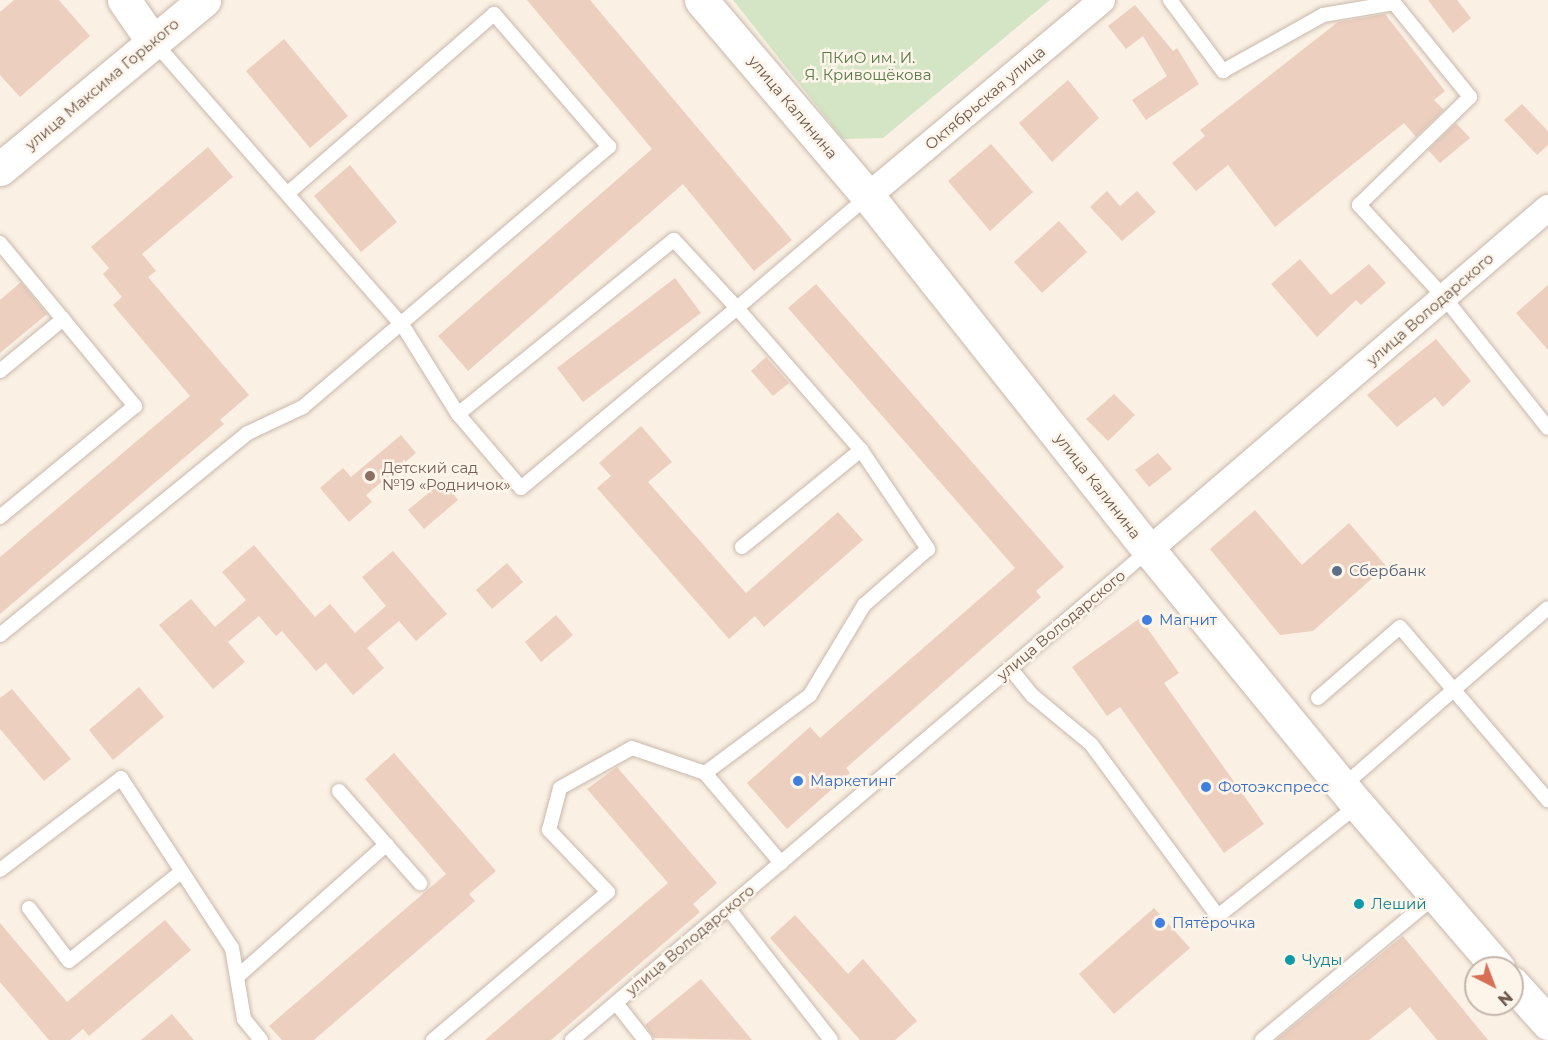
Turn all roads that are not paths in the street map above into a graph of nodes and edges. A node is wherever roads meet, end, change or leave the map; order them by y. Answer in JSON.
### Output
{"nodes":[{"id":1,"x":124,"y":0,"type":"edge"},
{"id":2,"x":204,"y":0,"type":"edge"},
{"id":3,"x":701,"y":0,"type":"edge"},
{"id":4,"x":1102,"y":0,"type":"edge"},
{"id":5,"x":1170,"y":0,"type":"edge"},
{"id":6,"x":153,"y":42,"type":"junction"},
{"id":7,"x":0,"y":169,"type":"edge"},
{"id":8,"x":287,"y":194,"type":"junction"},
{"id":9,"x":868,"y":196,"type":"junction"},
{"id":10,"x":1548,"y":208,"type":"edge"},
{"id":11,"x":0,"y":243,"type":"edge"},
{"id":12,"x":1444,"y":297,"type":"junction"},
{"id":13,"x":737,"y":308,"type":"junction"},
{"id":14,"x":63,"y":319,"type":"junction"},
{"id":15,"x":403,"y":326,"type":"junction"},
{"id":16,"x":0,"y":371,"type":"edge"},
{"id":17,"x":458,"y":414,"type":"junction"},
{"id":18,"x":1548,"y":428,"type":"edge"},
{"id":19,"x":861,"y":450,"type":"junction"},
{"id":20,"x":0,"y":517,"type":"edge"},
{"id":21,"x":742,"y":547,"type":"dead end"},
{"id":22,"x":1149,"y":550,"type":"junction"},
{"id":23,"x":1548,"y":608,"type":"edge"},
{"id":24,"x":0,"y":635,"type":"edge"},
{"id":25,"x":1010,"y":668,"type":"junction"},
{"id":26,"x":1454,"y":691,"type":"junction"},
{"id":27,"x":1318,"y":698,"type":"dead end"},
{"id":28,"x":705,"y":773,"type":"junction"},
{"id":29,"x":339,"y":791,"type":"dead end"},
{"id":30,"x":1350,"y":795,"type":"junction"},
{"id":31,"x":1548,"y":801,"type":"edge"},
{"id":32,"x":387,"y":844,"type":"junction"},
{"id":33,"x":781,"y":863,"type":"junction"},
{"id":34,"x":0,"y":870,"type":"edge"},
{"id":35,"x":182,"y":871,"type":"junction"},
{"id":36,"x":420,"y":883,"type":"dead end"},
{"id":37,"x":1434,"y":897,"type":"junction"},
{"id":38,"x":29,"y":908,"type":"dead end"},
{"id":39,"x":728,"y":908,"type":"junction"},
{"id":40,"x":1487,"y":956,"type":"edge"},
{"id":41,"x":237,"y":977,"type":"junction"},
{"id":42,"x":1524,"y":996,"type":"edge"},
{"id":43,"x":616,"y":1002,"type":"junction"},
{"id":44,"x":1548,"y":1023,"type":"edge"},
{"id":45,"x":261,"y":1040,"type":"edge"},
{"id":46,"x":433,"y":1040,"type":"edge"},
{"id":47,"x":572,"y":1040,"type":"edge"},
{"id":48,"x":645,"y":1040,"type":"edge"},
{"id":49,"x":831,"y":1040,"type":"edge"},
{"id":50,"x":1262,"y":1040,"type":"edge"}],
"edges":[{"from":1,"to":6,"type":"main road"},
{"from":2,"to":6,"type":"main road","name":"улица Максима Горького"},
{"from":3,"to":9,"type":"main road","name":"улица Калинина"},
{"from":4,"to":9,"type":"street","name":"Октябрьская улица"},
{"from":5,"to":12,"type":"lane"},
{"from":6,"to":7,"type":"main road","name":"улица Максима Горького"},
{"from":6,"to":8,"type":"lane"},
{"from":8,"to":15,"type":"lane"},
{"from":8,"to":15,"type":"lane"},
{"from":9,"to":13,"type":"lane"},
{"from":9,"to":22,"type":"main road","name":"улица Калинина"},
{"from":10,"to":12,"type":"street","name":"улица Володарского"},
{"from":11,"to":14,"type":"lane"},
{"from":12,"to":18,"type":"lane"},
{"from":12,"to":22,"type":"street","name":"улица Володарского"},
{"from":13,"to":17,"type":"lane"},
{"from":13,"to":17,"type":"lane"},
{"from":13,"to":19,"type":"lane"},
{"from":14,"to":16,"type":"lane"},
{"from":14,"to":20,"type":"lane"},
{"from":15,"to":17,"type":"lane"},
{"from":15,"to":24,"type":"lane"},
{"from":19,"to":21,"type":"lane"},
{"from":19,"to":28,"type":"lane"},
{"from":22,"to":25,"type":"lane","name":"улица Володарского"},
{"from":22,"to":30,"type":"main road","name":"улица Калинина"},
{"from":23,"to":26,"type":"lane"},
{"from":25,"to":30,"type":"lane"},
{"from":25,"to":33,"type":"lane","name":"улица Володарского"},
{"from":26,"to":27,"type":"lane"},
{"from":26,"to":30,"type":"lane"},
{"from":26,"to":31,"type":"lane"},
{"from":28,"to":33,"type":"lane"},
{"from":28,"to":46,"type":"lane"},
{"from":29,"to":32,"type":"lane"},
{"from":30,"to":37,"type":"main road","name":"улица Калинина"},
{"from":32,"to":36,"type":"lane"},
{"from":32,"to":41,"type":"lane"},
{"from":33,"to":39,"type":"lane","name":"улица Володарского"},
{"from":34,"to":35,"type":"lane"},
{"from":35,"to":38,"type":"lane"},
{"from":35,"to":41,"type":"lane"},
{"from":37,"to":40,"type":"main road","name":"улица Калинина"},
{"from":37,"to":50,"type":"lane"},
{"from":39,"to":43,"type":"lane","name":"улица Володарского"},
{"from":39,"to":49,"type":"lane"},
{"from":41,"to":45,"type":"lane"},
{"from":42,"to":44,"type":"main road"},
{"from":43,"to":47,"type":"lane","name":"улица Володарского"},
{"from":43,"to":48,"type":"lane"}]}
